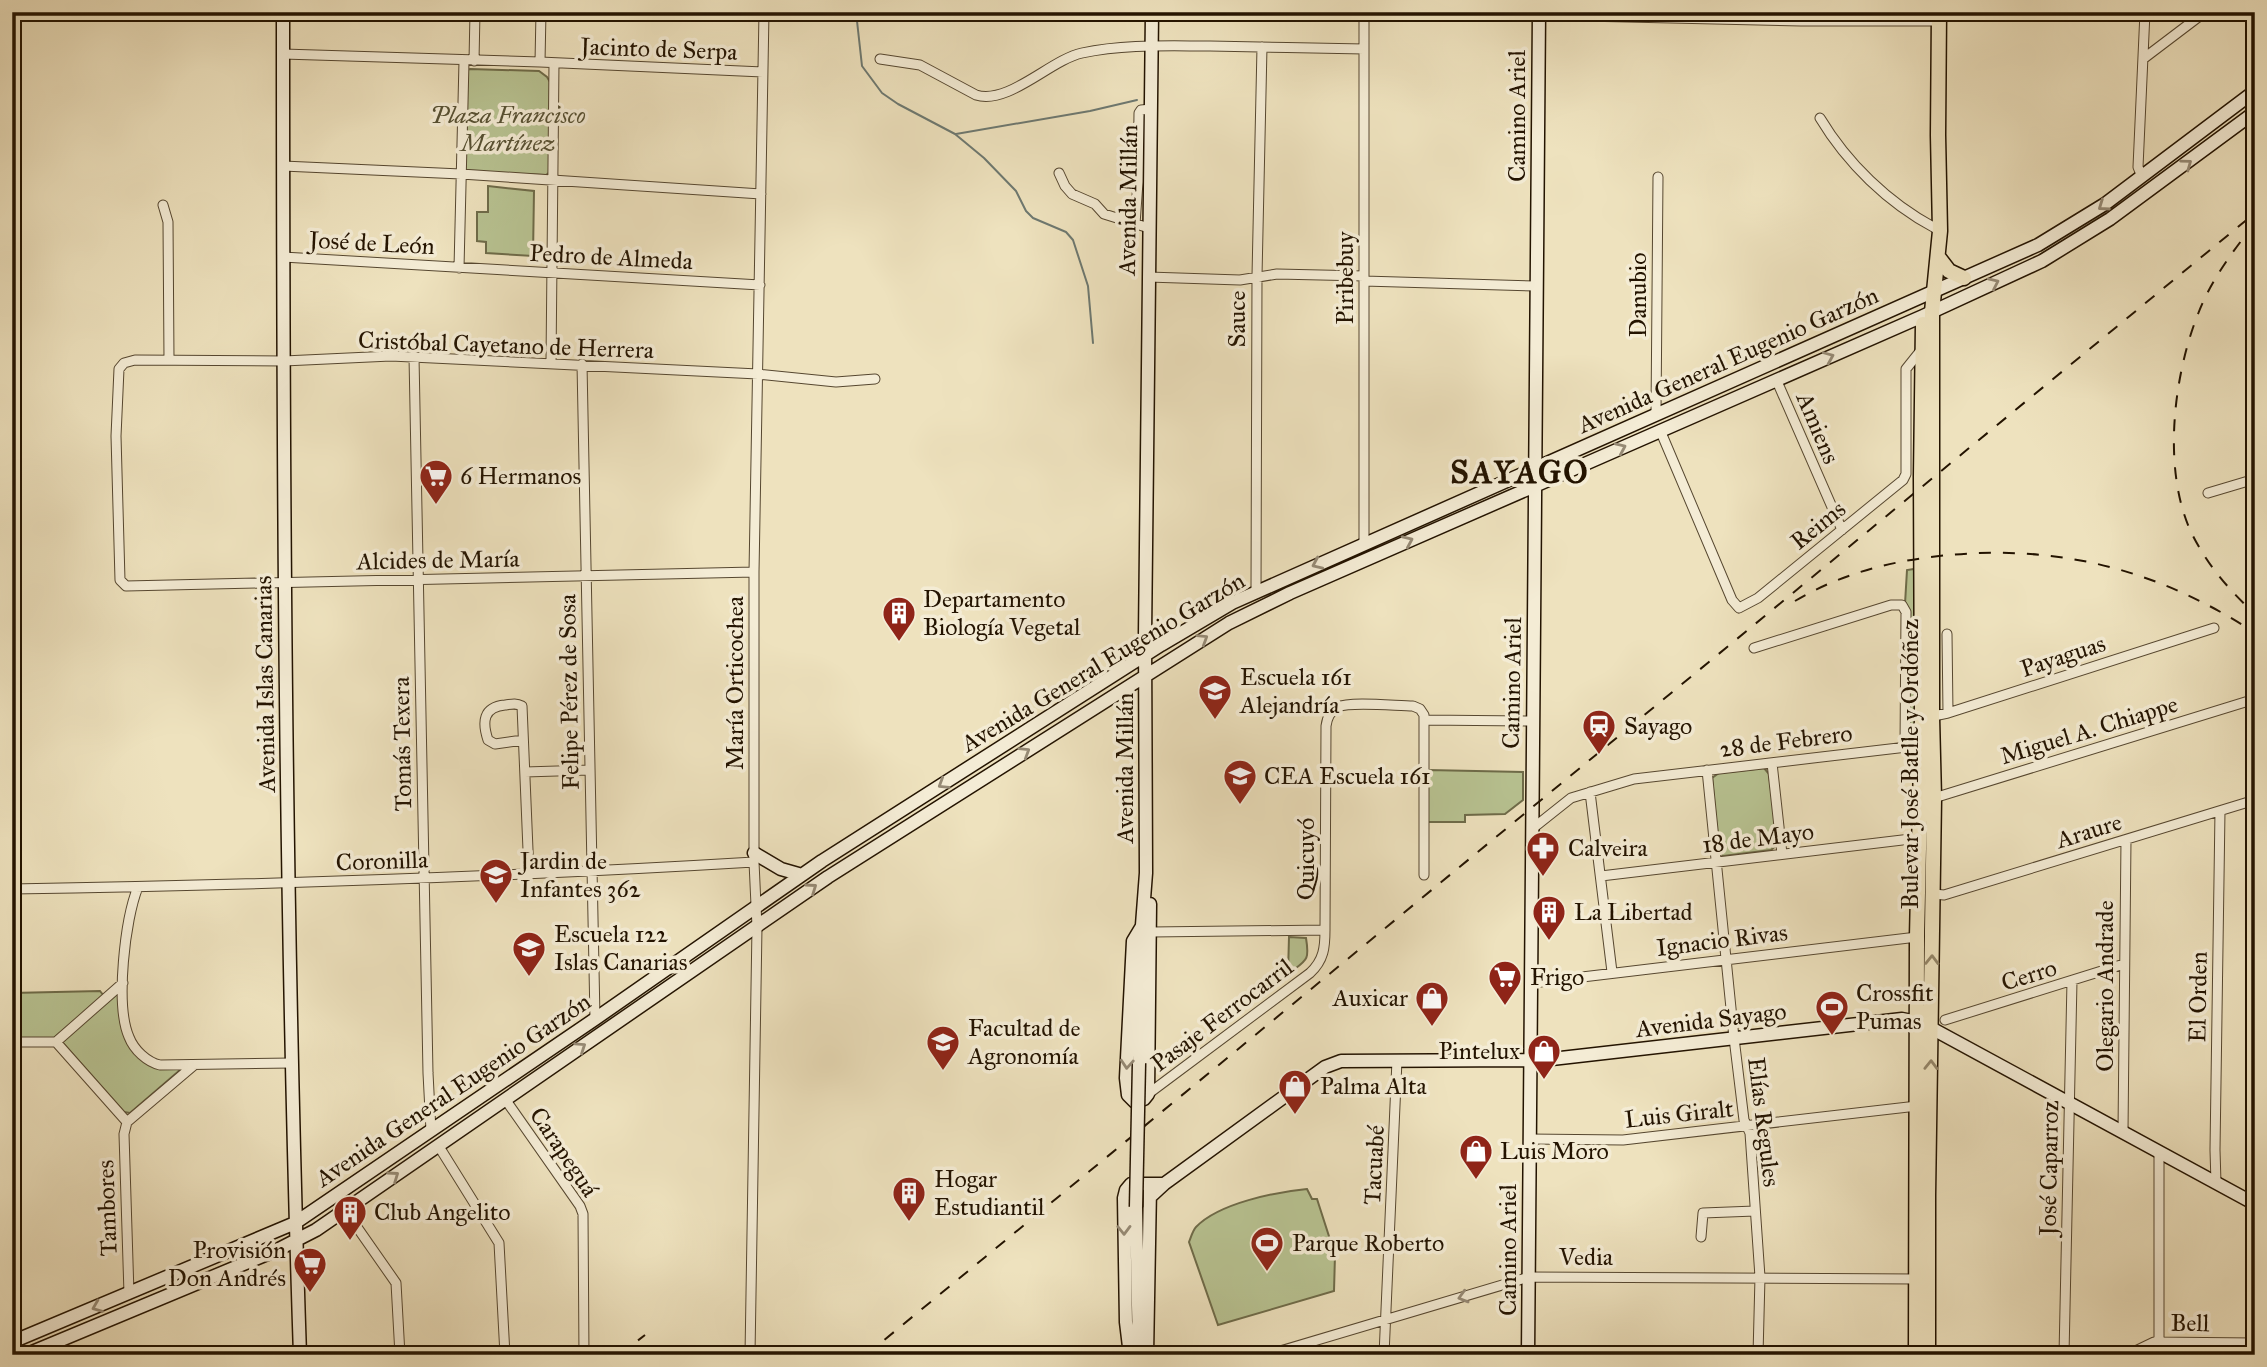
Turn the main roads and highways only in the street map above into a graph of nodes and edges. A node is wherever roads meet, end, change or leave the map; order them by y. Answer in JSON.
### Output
{"nodes":[{"id":1,"x":283,"y":12,"type":"edge"},
{"id":2,"x":1152,"y":12,"type":"edge"},
{"id":3,"x":1539,"y":14,"type":"edge"},
{"id":4,"x":1939,"y":17,"type":"edge"},
{"id":5,"x":2255,"y":91,"type":"edge"},
{"id":6,"x":2255,"y":112,"type":"edge"},
{"id":7,"x":1938,"y":174,"type":"junction"},
{"id":8,"x":1939,"y":258,"type":"junction"},
{"id":9,"x":1964,"y":278,"type":"junction"},
{"id":10,"x":1930,"y":294,"type":"junction"},
{"id":11,"x":1928,"y":314,"type":"junction"},
{"id":12,"x":1536,"y":468,"type":"junction"},
{"id":13,"x":1536,"y":485,"type":"junction"},
{"id":14,"x":1145,"y":655,"type":"junction"},
{"id":15,"x":1146,"y":676,"type":"junction"},
{"id":16,"x":1927,"y":717,"type":"junction"},
{"id":17,"x":1927,"y":745,"type":"junction"},
{"id":18,"x":754,"y":858,"type":"road end"},
{"id":19,"x":802,"y":875,"type":"junction"},
{"id":20,"x":1147,"y":928,"type":"junction"},
{"id":21,"x":1924,"y":1025,"type":"junction"},
{"id":22,"x":1530,"y":1061,"type":"junction"},
{"id":23,"x":1150,"y":1190,"type":"junction"},
{"id":24,"x":2255,"y":1204,"type":"edge"},
{"id":25,"x":295,"y":1223,"type":"junction"},
{"id":26,"x":296,"y":1241,"type":"junction"},
{"id":27,"x":12,"y":1342,"type":"edge"},
{"id":28,"x":25,"y":1355,"type":"edge"},
{"id":29,"x":300,"y":1355,"type":"edge"},
{"id":30,"x":1130,"y":1355,"type":"edge"},
{"id":31,"x":1139,"y":1355,"type":"edge"},
{"id":32,"x":1147,"y":1355,"type":"edge"},
{"id":33,"x":1528,"y":1355,"type":"edge"},
{"id":34,"x":1916,"y":1355,"type":"edge"},
{"id":35,"x":1928,"y":1355,"type":"edge"}],
"edges":[{"from":1,"to":25,"type":"main road","name":"Avenida Islas Canarias"},
{"from":2,"to":14,"type":"main road","name":"Avenida Millán"},
{"from":3,"to":12,"type":"main road","name":"Camino Ariel"},
{"from":4,"to":7,"type":"main road","name":"Bulevar José Batlle y Ordóñez"},
{"from":5,"to":9,"type":"main road","name":"Avenida General Eugenio Garzón","one_way":true},
{"from":11,"to":6,"type":"main road","name":"Avenida General Eugenio Garzón","one_way":true},
{"from":7,"to":8,"type":"main road","name":"Bulevar José Batlle y Ordóñez"},
{"from":7,"to":10,"type":"main road","name":"Bulevar José Batlle y Ordóñez"},
{"from":8,"to":9,"type":"main road"},
{"from":8,"to":10,"type":"main road","name":"Bulevar José Batlle y Ordóñez"},
{"from":9,"to":10,"type":"main road","name":"Avenida General Eugenio Garzón"},
{"from":10,"to":11,"type":"main road","name":"Bulevar José Batlle y Ordóñez"},
{"from":10,"to":12,"type":"main road","name":"Avenida General Eugenio Garzón"},
{"from":13,"to":11,"type":"main road","name":"Avenida General Eugenio Garzón","one_way":true},
{"from":11,"to":16,"type":"main road","name":"Bulevar José Batlle y Ordóñez"},
{"from":11,"to":16,"type":"main road","name":"Bulevar José Batlle y Ordóñez"},
{"from":12,"to":13,"type":"main road","name":"Camino Ariel"},
{"from":12,"to":14,"type":"main road","name":"Avenida General Eugenio Garzón","one_way":true},
{"from":15,"to":13,"type":"main road","name":"Avenida General Eugenio Garzón","one_way":true},
{"from":13,"to":22,"type":"main road","name":"Camino Ariel"},
{"from":14,"to":15,"type":"main road","name":"Avenida Millán"},
{"from":14,"to":19,"type":"main road","name":"Avenida General Eugenio Garzón","one_way":true},
{"from":15,"to":20,"type":"main road","name":"Avenida Millán"},
{"from":26,"to":15,"type":"main road","name":"Avenida General Eugenio Garzón","one_way":true},
{"from":16,"to":17,"type":"main road","name":"Bulevar José Batlle y Ordóñez"},
{"from":17,"to":21,"type":"main road","name":"Bulevar José Batlle y Ordóñez"},
{"from":21,"to":17,"type":"main road","name":"Bulevar José Batlle y Ordóñez","one_way":true},
{"from":18,"to":19,"type":"main road"},
{"from":19,"to":25,"type":"main road","name":"Avenida General Eugenio Garzón"},
{"from":20,"to":20,"type":"main road","one_way":true},
{"from":20,"to":31,"type":"main road","bridge":true},
{"from":21,"to":22,"type":"main road","name":"Avenida Sayago"},
{"from":21,"to":24,"type":"main road","name":"Avenida Sayago"},
{"from":21,"to":34,"type":"main road","name":"Bulevar José Batlle y Ordóñez"},
{"from":35,"to":21,"type":"main road","name":"Bulevar José Batlle y Ordóñez","one_way":true},
{"from":22,"to":23,"type":"main road","name":"Avenida Sayago"},
{"from":22,"to":33,"type":"main road","name":"Camino Ariel"},
{"from":23,"to":30,"type":"main road","one_way":true},
{"from":23,"to":32,"type":"main road"},
{"from":25,"to":26,"type":"main road","name":"Avenida Islas Canarias"},
{"from":25,"to":27,"type":"main road","name":"Avenida General Eugenio Garzón","one_way":true},
{"from":26,"to":28,"type":"main road","name":"Avenida General Eugenio Garzón"},
{"from":26,"to":29,"type":"main road","name":"Avenida Islas Canarias"}]}
